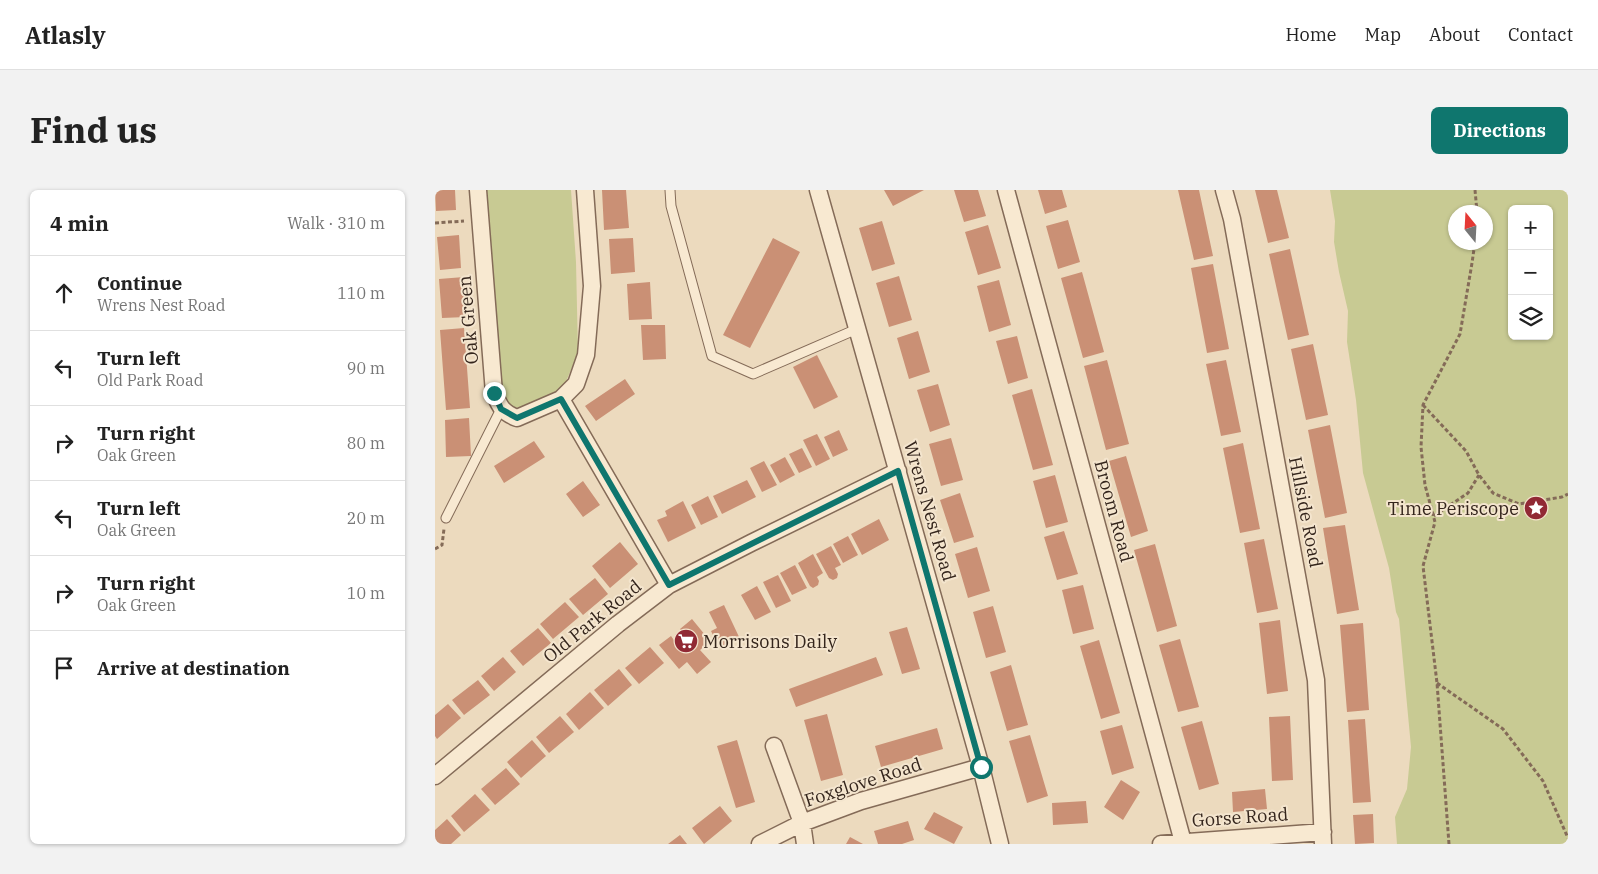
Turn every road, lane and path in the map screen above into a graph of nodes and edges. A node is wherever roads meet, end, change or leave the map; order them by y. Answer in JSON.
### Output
{"nodes":[{"id":1,"x":478,"y":190,"type":"edge"},
{"id":2,"x":585,"y":190,"type":"edge"},
{"id":3,"x":670,"y":190,"type":"edge"},
{"id":4,"x":818,"y":190,"type":"edge"},
{"id":5,"x":1006,"y":190,"type":"edge"},
{"id":6,"x":1224,"y":190,"type":"edge"},
{"id":7,"x":1475,"y":190,"type":"edge"},
{"id":8,"x":1476,"y":205,"type":"edge"},
{"id":9,"x":480,"y":220,"type":"junction"},
{"id":10,"x":435,"y":223,"type":"edge"},
{"id":11,"x":1474,"y":250,"type":"edge"},
{"id":12,"x":857,"y":329,"type":"junction"},
{"id":13,"x":561,"y":399,"type":"junction"},
{"id":14,"x":1423,"y":405,"type":"junction"},
{"id":15,"x":501,"y":409,"type":"junction"},
{"id":16,"x":898,"y":471,"type":"junction"},
{"id":17,"x":1479,"y":474,"type":"junction"},
{"id":18,"x":1568,"y":494,"type":"edge"},
{"id":19,"x":1434,"y":516,"type":"junction"},
{"id":20,"x":446,"y":518,"type":"joint"},
{"id":21,"x":435,"y":549,"type":"edge"},
{"id":22,"x":669,"y":585,"type":"junction"},
{"id":23,"x":1437,"y":683,"type":"junction"},
{"id":24,"x":774,"y":746,"type":"dead end"},
{"id":25,"x":981,"y":767,"type":"junction"},
{"id":26,"x":435,"y":776,"type":"edge"},
{"id":27,"x":802,"y":823,"type":"junction"},
{"id":28,"x":1323,"y":838,"type":"edge"},
{"id":29,"x":1568,"y":838,"type":"edge"},
{"id":30,"x":1183,"y":842,"type":"junction"},
{"id":31,"x":760,"y":844,"type":"edge"},
{"id":32,"x":805,"y":844,"type":"edge"},
{"id":33,"x":1000,"y":844,"type":"edge"},
{"id":34,"x":1161,"y":844,"type":"edge"},
{"id":35,"x":1449,"y":844,"type":"edge"}],
"edges":[{"from":1,"to":9,"type":"street","name":"Oak Green"},
{"from":2,"to":13,"type":"street"},
{"from":3,"to":12,"type":"lane"},
{"from":4,"to":12,"type":"street","name":"Wrens Nest Road"},
{"from":5,"to":30,"type":"street","name":"Broom Road"},
{"from":6,"to":28,"type":"street","name":"Hillside Road"},
{"from":7,"to":8,"type":"path"},
{"from":9,"to":10,"type":"path"},
{"from":9,"to":15,"type":"street","name":"Oak Green"},
{"from":11,"to":14,"type":"path"},
{"from":12,"to":16,"type":"street","name":"Wrens Nest Road"},
{"from":13,"to":15,"type":"street"},
{"from":13,"to":22,"type":"street"},
{"from":14,"to":17,"type":"path"},
{"from":14,"to":19,"type":"path"},
{"from":15,"to":20,"type":"lane"},
{"from":16,"to":22,"type":"street","name":"Old Park Road"},
{"from":16,"to":25,"type":"street","name":"Wrens Nest Road"},
{"from":17,"to":18,"type":"path"},
{"from":17,"to":19,"type":"path"},
{"from":19,"to":23,"type":"path"},
{"from":20,"to":21,"type":"path"},
{"from":22,"to":26,"type":"street","name":"Old Park Road"},
{"from":23,"to":29,"type":"path"},
{"from":23,"to":35,"type":"path"},
{"from":24,"to":27,"type":"street"},
{"from":25,"to":27,"type":"street","name":"Foxglove Road"},
{"from":25,"to":33,"type":"street","name":"Wrens Nest Road"},
{"from":27,"to":31,"type":"street","name":"Foxglove Road"},
{"from":27,"to":32,"type":"street"},
{"from":28,"to":30,"type":"street","name":"Gorse Road"},
{"from":30,"to":34,"type":"street","name":"Gorse Road"}]}
